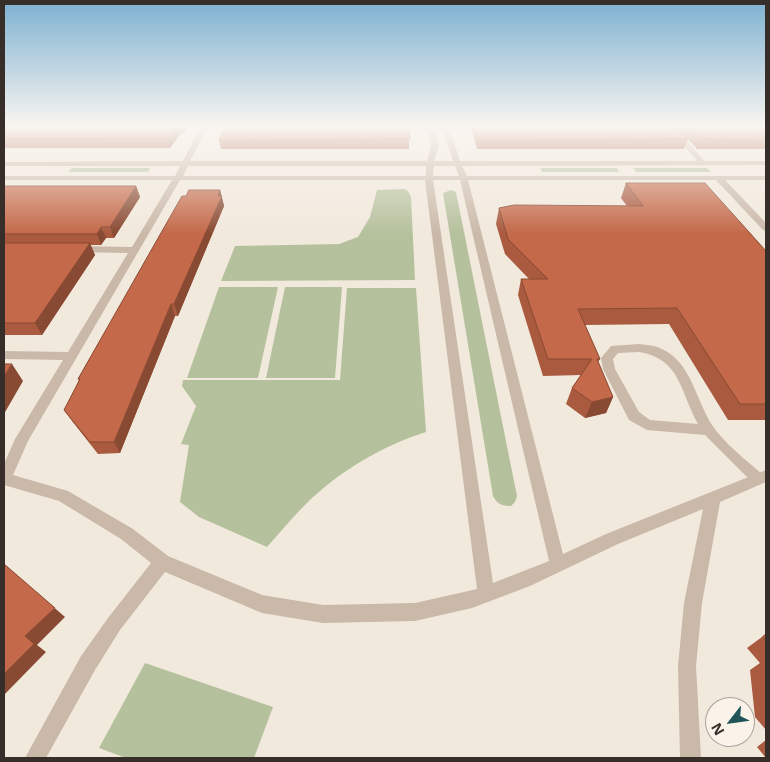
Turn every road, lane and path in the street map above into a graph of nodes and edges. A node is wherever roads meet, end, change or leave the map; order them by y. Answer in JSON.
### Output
{"nodes":[{"id":1,"x":185,"y":162,"type":"edge"},
{"id":2,"x":134,"y":163,"type":"edge"},
{"id":3,"x":322,"y":163,"type":"edge"},
{"id":4,"x":430,"y":163,"type":"junction"},
{"id":5,"x":458,"y":163,"type":"junction"},
{"id":6,"x":703,"y":163,"type":"joint"},
{"id":7,"x":766,"y":163,"type":"edge"},
{"id":8,"x":4,"y":164,"type":"edge"},
{"id":9,"x":4,"y":178,"type":"edge"},
{"id":10,"x":719,"y":178,"type":"junction"},
{"id":11,"x":766,"y":178,"type":"edge"},
{"id":12,"x":177,"y":179,"type":"junction"},
{"id":13,"x":428,"y":179,"type":"junction"},
{"id":14,"x":464,"y":179,"type":"junction"},
{"id":15,"x":766,"y":228,"type":"edge"},
{"id":16,"x":69,"y":249,"type":"edge"},
{"id":17,"x":134,"y":250,"type":"junction"},
{"id":18,"x":4,"y":355,"type":"edge"},
{"id":19,"x":72,"y":356,"type":"junction"},
{"id":20,"x":708,"y":430,"type":"junction"},
{"id":21,"x":762,"y":477,"type":"edge"},
{"id":22,"x":4,"y":478,"type":"edge"},
{"id":23,"x":713,"y":499,"type":"junction"},
{"id":24,"x":162,"y":562,"type":"junction"},
{"id":25,"x":558,"y":565,"type":"junction"},
{"id":26,"x":486,"y":594,"type":"junction"},
{"id":27,"x":34,"y":758,"type":"edge"},
{"id":28,"x":691,"y":758,"type":"edge"}],
"edges":[{"from":1,"to":12,"type":"street"},
{"from":2,"to":8,"type":"street"},
{"from":3,"to":4,"type":"street"},
{"from":4,"to":5,"type":"street"},
{"from":4,"to":13,"type":"street"},
{"from":5,"to":6,"type":"street"},
{"from":5,"to":14,"type":"street"},
{"from":6,"to":7,"type":"street"},
{"from":9,"to":12,"type":"street"},
{"from":10,"to":11,"type":"street"},
{"from":10,"to":14,"type":"street"},
{"from":10,"to":15,"type":"street"},
{"from":12,"to":13,"type":"street"},
{"from":12,"to":17,"type":"street"},
{"from":13,"to":14,"type":"street"},
{"from":13,"to":26,"type":"street"},
{"from":14,"to":25,"type":"street"},
{"from":16,"to":17,"type":"street"},
{"from":17,"to":19,"type":"street"},
{"from":18,"to":19,"type":"street"},
{"from":19,"to":22,"type":"street"},
{"from":20,"to":20,"type":"street"},
{"from":20,"to":21,"type":"street"},
{"from":21,"to":23,"type":"street"},
{"from":22,"to":24,"type":"street"},
{"from":23,"to":25,"type":"street"},
{"from":23,"to":28,"type":"street"},
{"from":24,"to":26,"type":"street"},
{"from":24,"to":27,"type":"street"},
{"from":25,"to":26,"type":"street"}]}
